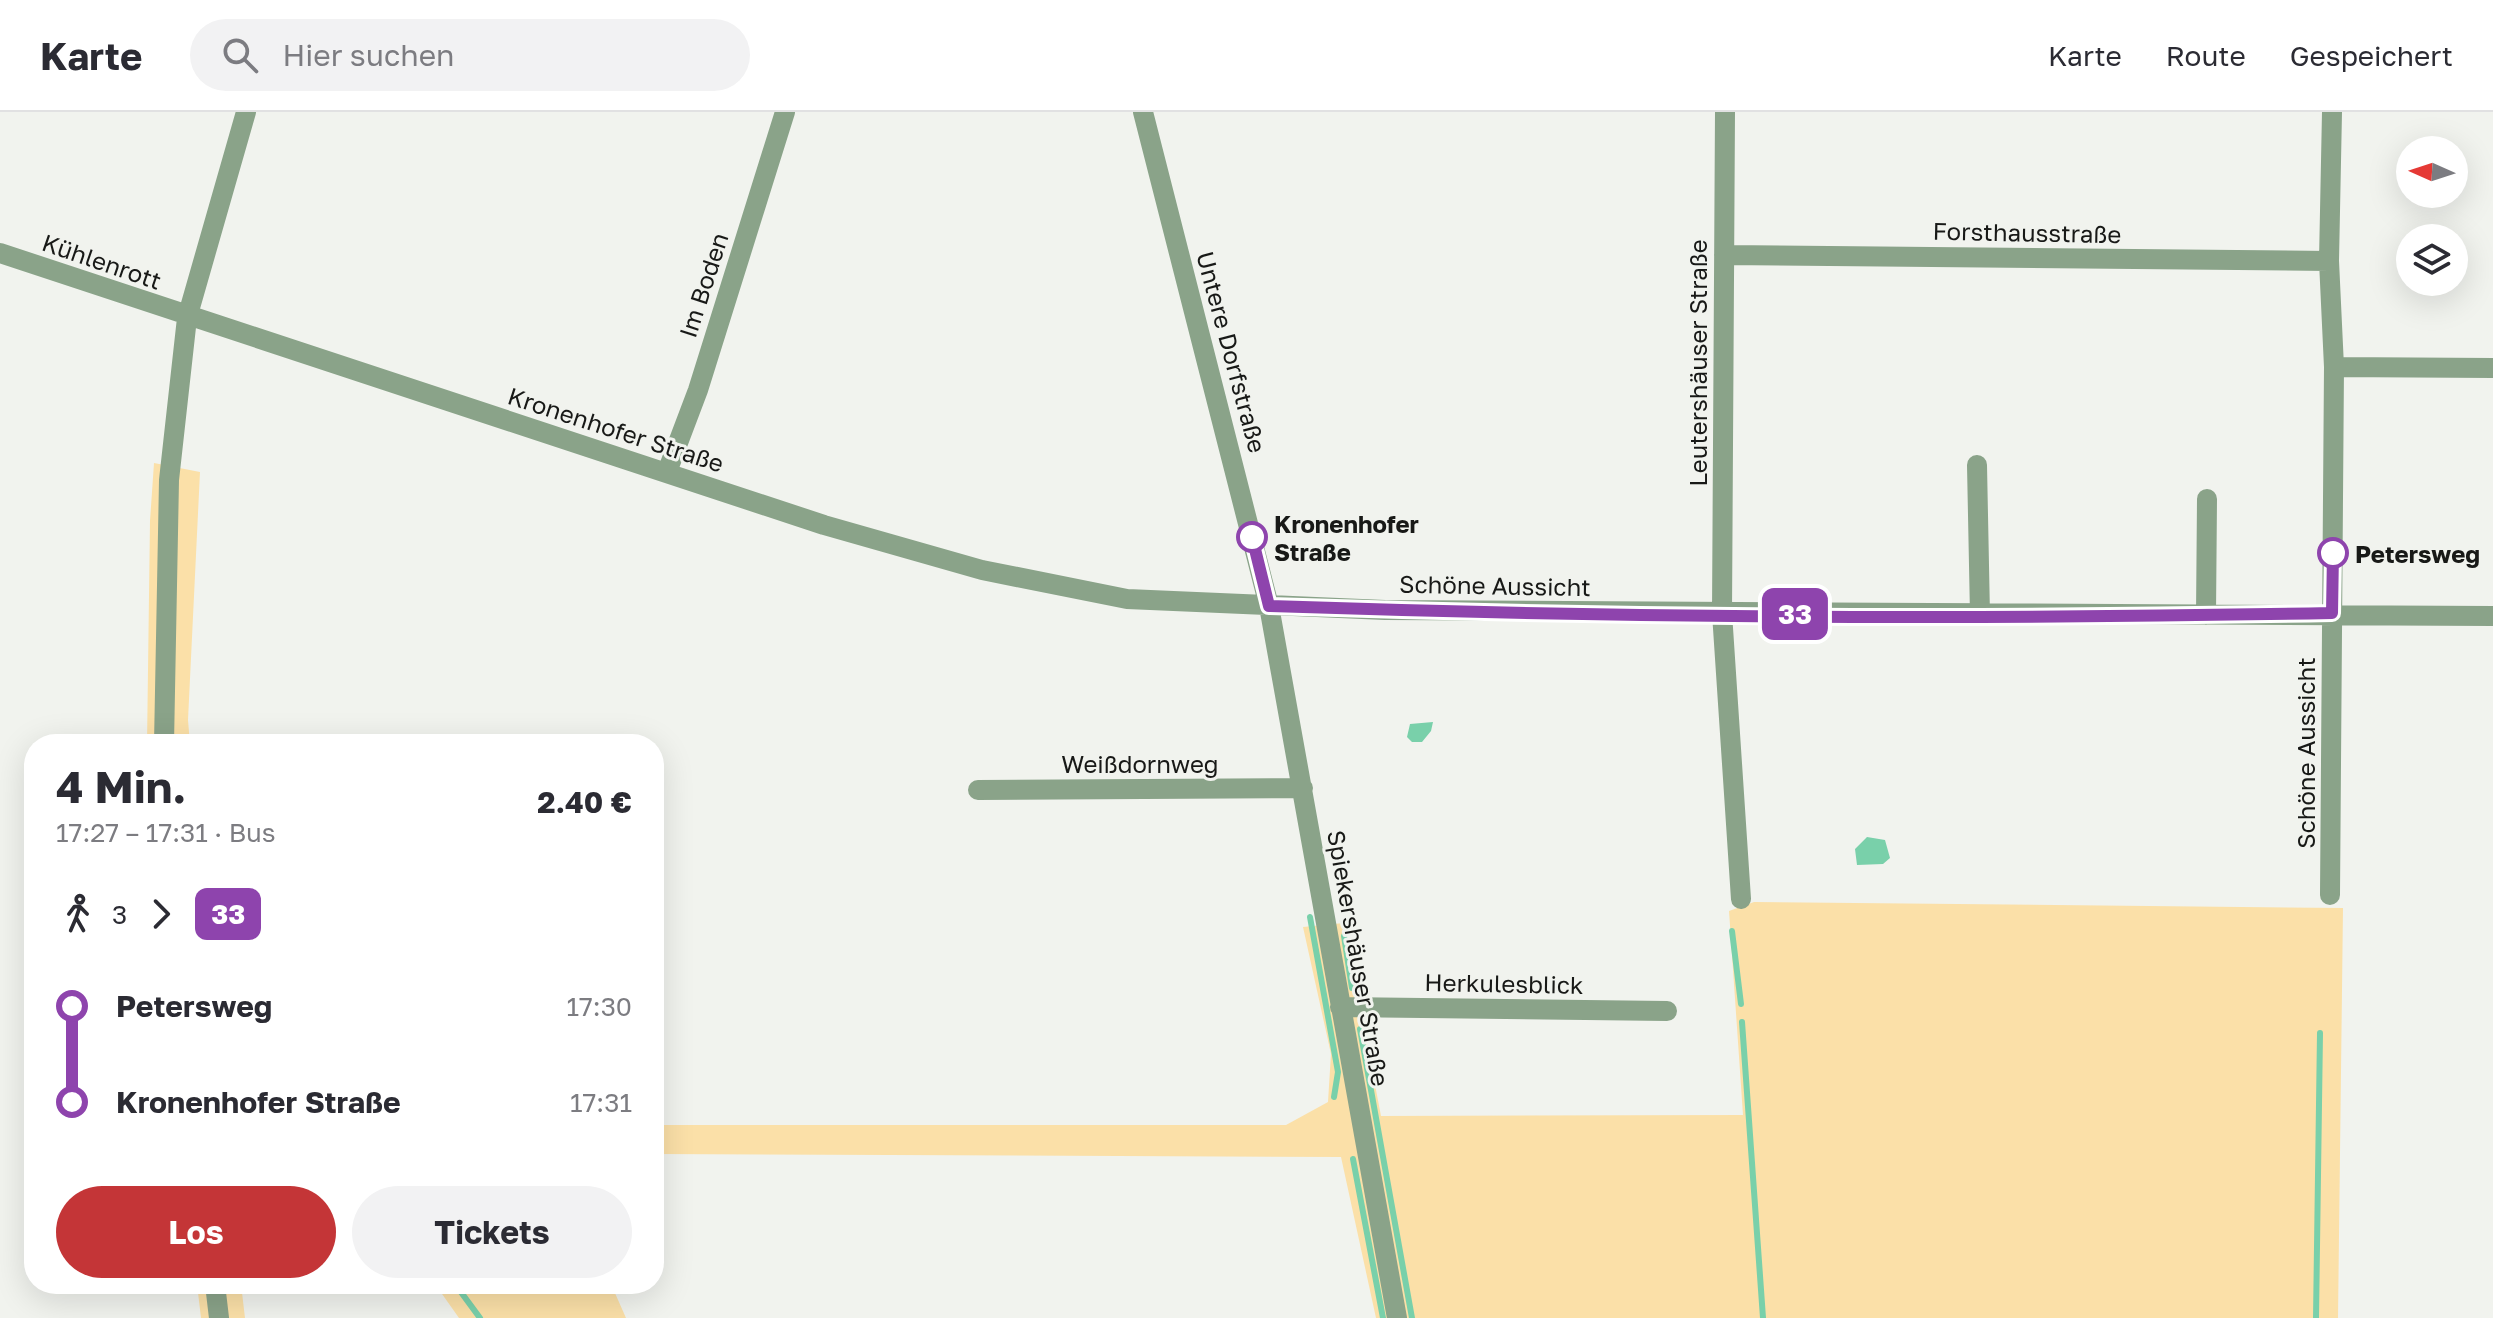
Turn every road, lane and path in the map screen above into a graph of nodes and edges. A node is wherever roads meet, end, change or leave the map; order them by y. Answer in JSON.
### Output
{"nodes":[{"id":1,"x":246,"y":112,"type":"edge"},
{"id":2,"x":785,"y":112,"type":"edge"},
{"id":3,"x":1143,"y":112,"type":"edge"},
{"id":4,"x":1725,"y":112,"type":"edge"},
{"id":5,"x":2332,"y":112,"type":"edge"},
{"id":6,"x":0,"y":253,"type":"edge"},
{"id":7,"x":1724,"y":255,"type":"junction"},
{"id":8,"x":2329,"y":261,"type":"junction"},
{"id":9,"x":187,"y":318,"type":"junction"},
{"id":10,"x":2334,"y":367,"type":"junction"},
{"id":11,"x":2493,"y":368,"type":"edge"},
{"id":12,"x":1977,"y":465,"type":"dead end"},
{"id":13,"x":667,"y":472,"type":"junction"},
{"id":14,"x":2207,"y":499,"type":"dead end"},
{"id":15,"x":1269,"y":606,"type":"junction"},
{"id":16,"x":1722,"y":613,"type":"junction"},
{"id":17,"x":2332,"y":613,"type":"junction"},
{"id":18,"x":1980,"y":615,"type":"junction"},
{"id":19,"x":2206,"y":615,"type":"junction"},
{"id":20,"x":2493,"y":616,"type":"edge"},
{"id":21,"x":164,"y":734,"type":"edge"},
{"id":22,"x":1303,"y":788,"type":"junction"},
{"id":23,"x":978,"y":790,"type":"dead end"},
{"id":24,"x":2330,"y":895,"type":"dead end"},
{"id":25,"x":1741,"y":899,"type":"dead end"},
{"id":26,"x":1340,"y":1007,"type":"junction"},
{"id":27,"x":1667,"y":1011,"type":"dead end"},
{"id":28,"x":216,"y":1294,"type":"edge"},
{"id":29,"x":219,"y":1318,"type":"edge"},
{"id":30,"x":1397,"y":1318,"type":"edge"}],
"edges":[{"from":1,"to":9,"type":"street"},
{"from":2,"to":13,"type":"street","name":"Im Boden"},
{"from":3,"to":15,"type":"street","name":"Untere Dorfstraße"},
{"from":4,"to":7,"type":"street","name":"Leutershäuser Straße"},
{"from":5,"to":8,"type":"street"},
{"from":6,"to":9,"type":"street","name":"Kühlenrott"},
{"from":7,"to":8,"type":"street","name":"Forsthausstraße"},
{"from":7,"to":16,"type":"street","name":"Leutershäuser Straße"},
{"from":8,"to":10,"type":"street"},
{"from":9,"to":13,"type":"street","name":"Kronenhofer Straße"},
{"from":9,"to":21,"type":"street"},
{"from":10,"to":11,"type":"street"},
{"from":10,"to":17,"type":"street"},
{"from":12,"to":18,"type":"street"},
{"from":13,"to":15,"type":"street","name":"Kronenhofer Straße"},
{"from":14,"to":19,"type":"street"},
{"from":15,"to":16,"type":"street","name":"Schöne Aussicht"},
{"from":15,"to":22,"type":"street","name":"Spiekershäuser Straße"},
{"from":16,"to":18,"type":"street","name":"Schöne Aussicht"},
{"from":16,"to":25,"type":"street"},
{"from":17,"to":19,"type":"street","name":"Schöne Aussicht"},
{"from":17,"to":20,"type":"street","name":"Schöne Aussicht"},
{"from":17,"to":24,"type":"street","name":"Schöne Aussicht"},
{"from":18,"to":19,"type":"street","name":"Schöne Aussicht"},
{"from":22,"to":23,"type":"street","name":"Weißdornweg"},
{"from":22,"to":26,"type":"street","name":"Spiekershäuser Straße"},
{"from":26,"to":27,"type":"street","name":"Herkulesblick"},
{"from":26,"to":30,"type":"street","name":"Spiekershäuser Straße"},
{"from":28,"to":29,"type":"street"}]}
